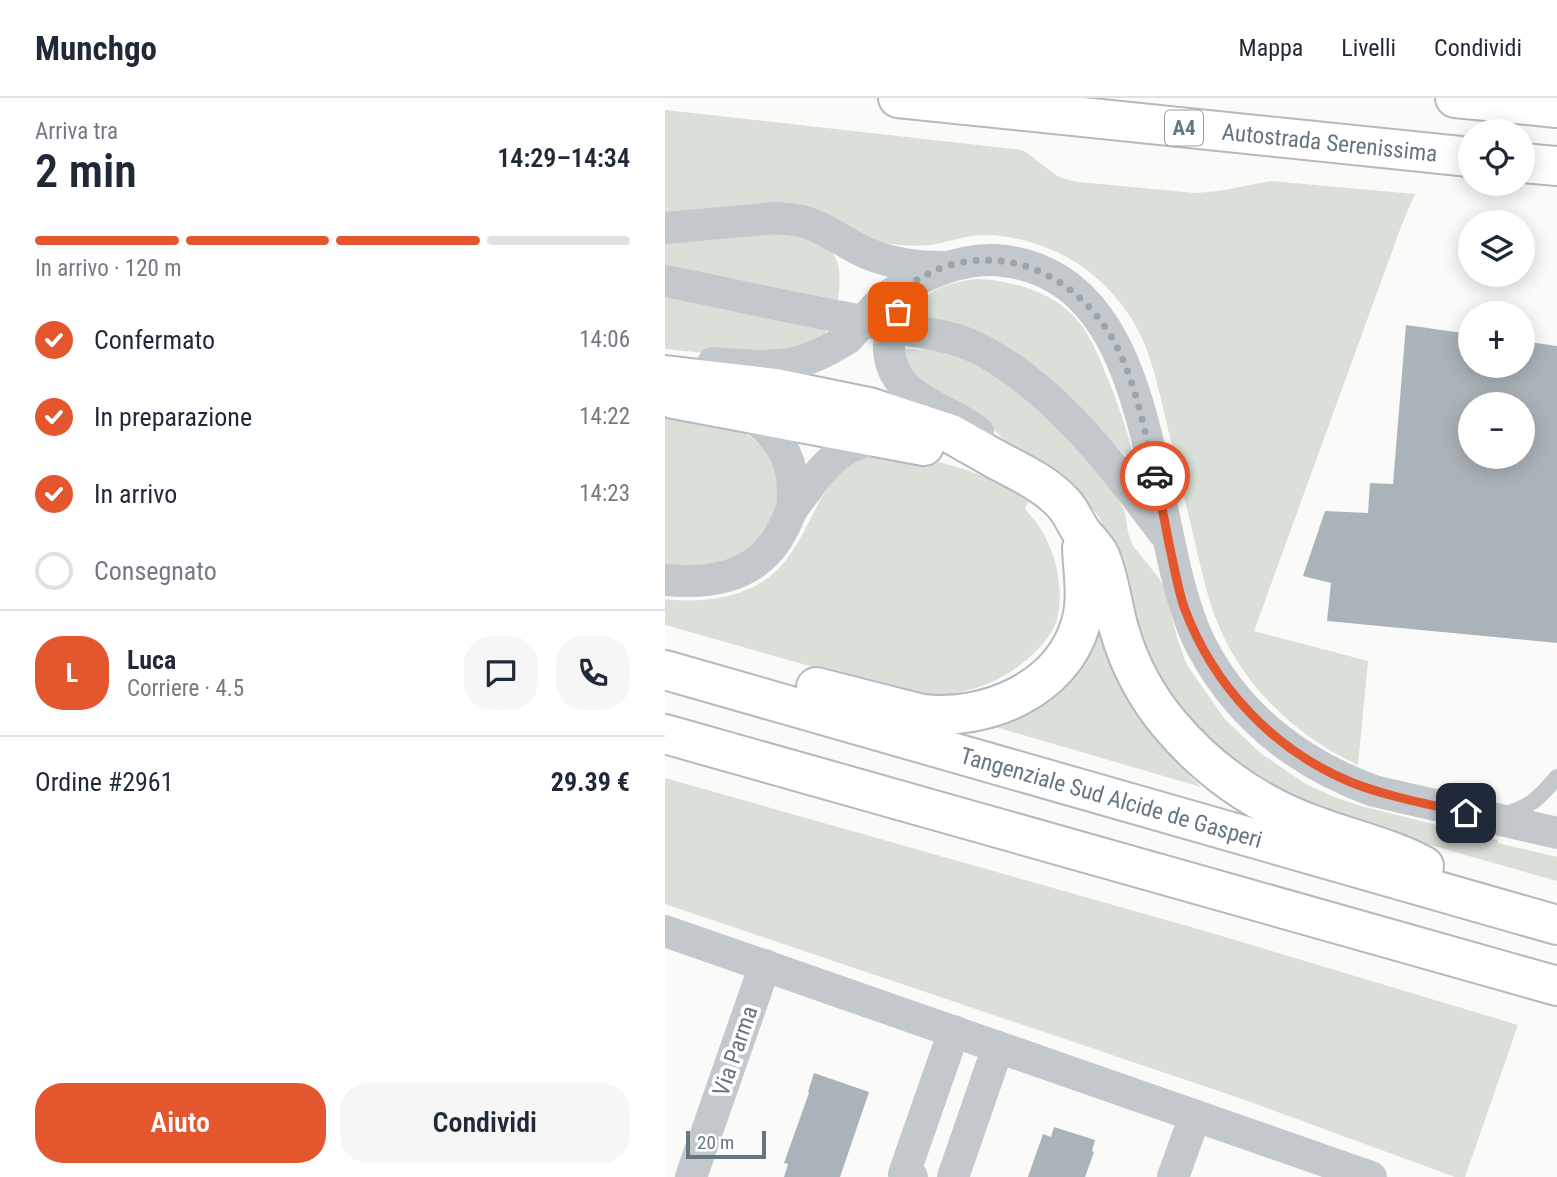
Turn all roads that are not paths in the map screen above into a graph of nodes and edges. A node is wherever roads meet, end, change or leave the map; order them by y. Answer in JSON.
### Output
{"nodes":[{"id":1,"x":898,"y":98,"type":"edge"},
{"id":2,"x":1455,"y":98,"type":"edge"},
{"id":3,"x":1557,"y":108,"type":"edge"},
{"id":4,"x":1458,"y":157,"type":"edge"},
{"id":5,"x":1535,"y":164,"type":"edge"},
{"id":6,"x":1557,"y":166,"type":"edge"},
{"id":7,"x":665,"y":228,"type":"edge"},
{"id":8,"x":929,"y":274,"type":"junction"},
{"id":9,"x":665,"y":281,"type":"edge"},
{"id":10,"x":887,"y":310,"type":"junction"},
{"id":11,"x":665,"y":363,"type":"edge"},
{"id":12,"x":665,"y":375,"type":"edge"},
{"id":13,"x":665,"y":397,"type":"edge"},
{"id":14,"x":747,"y":414,"type":"junction"},
{"id":15,"x":882,"y":439,"type":"junction"},
{"id":16,"x":997,"y":460,"type":"junction"},
{"id":17,"x":792,"y":509,"type":"junction"},
{"id":18,"x":1082,"y":532,"type":"junction"},
{"id":19,"x":1168,"y":539,"type":"junction"},
{"id":20,"x":665,"y":580,"type":"edge"},
{"id":21,"x":676,"y":674,"type":"edge"},
{"id":22,"x":665,"y":734,"type":"edge"},
{"id":23,"x":1557,"y":777,"type":"edge"},
{"id":24,"x":1489,"y":818,"type":"junction"},
{"id":25,"x":1557,"y":833,"type":"edge"},
{"id":26,"x":1459,"y":898,"type":"junction"},
{"id":27,"x":1557,"y":925,"type":"edge"},
{"id":28,"x":665,"y":931,"type":"edge"},
{"id":29,"x":765,"y":965,"type":"junction"},
{"id":30,"x":1557,"y":986,"type":"edge"},
{"id":31,"x":954,"y":1031,"type":"junction"},
{"id":32,"x":998,"y":1047,"type":"junction"},
{"id":33,"x":1195,"y":1116,"type":"junction"},
{"id":34,"x":691,"y":1177,"type":"edge"},
{"id":35,"x":912,"y":1177,"type":"edge"},
{"id":36,"x":953,"y":1177,"type":"edge"},
{"id":37,"x":1173,"y":1177,"type":"edge"},
{"id":38,"x":1371,"y":1177,"type":"edge"}],
"edges":[{"from":1,"to":4,"type":"main road","name":"Autostrada Serenissima","number":"A4"},
{"from":2,"to":3,"type":"main road"},
{"from":5,"to":6,"type":"main road"},
{"from":7,"to":8,"type":"street"},
{"from":8,"to":10,"type":"street"},
{"from":8,"to":19,"type":"street"},
{"from":9,"to":19,"type":"street"},
{"from":10,"to":11,"type":"street","bridge":true},
{"from":10,"to":16,"type":"street","bridge":true},
{"from":12,"to":16,"type":"main road"},
{"from":13,"to":14,"type":"main road"},
{"from":14,"to":15,"type":"main road"},
{"from":14,"to":17,"type":"street"},
{"from":15,"to":16,"type":"main road"},
{"from":15,"to":17,"type":"street"},
{"from":16,"to":18,"type":"main road"},
{"from":17,"to":20,"type":"street"},
{"from":18,"to":21,"type":"main road"},
{"from":18,"to":26,"type":"main road"},
{"from":19,"to":24,"type":"street"},
{"from":21,"to":26,"type":"main road","name":"Tangenziale Sud Alcide de Gasperi"},
{"from":22,"to":30,"type":"main road"},
{"from":23,"to":24,"type":"lane"},
{"from":24,"to":25,"type":"street"},
{"from":26,"to":27,"type":"main road","name":"Tangenziale Sud Alcide de Gasperi"},
{"from":28,"to":29,"type":"street"},
{"from":29,"to":31,"type":"street"},
{"from":29,"to":34,"type":"street","name":"Via Parma"},
{"from":31,"to":32,"type":"street"},
{"from":31,"to":35,"type":"street"},
{"from":32,"to":33,"type":"street"},
{"from":32,"to":36,"type":"street"},
{"from":33,"to":37,"type":"street"},
{"from":33,"to":38,"type":"street"}]}
